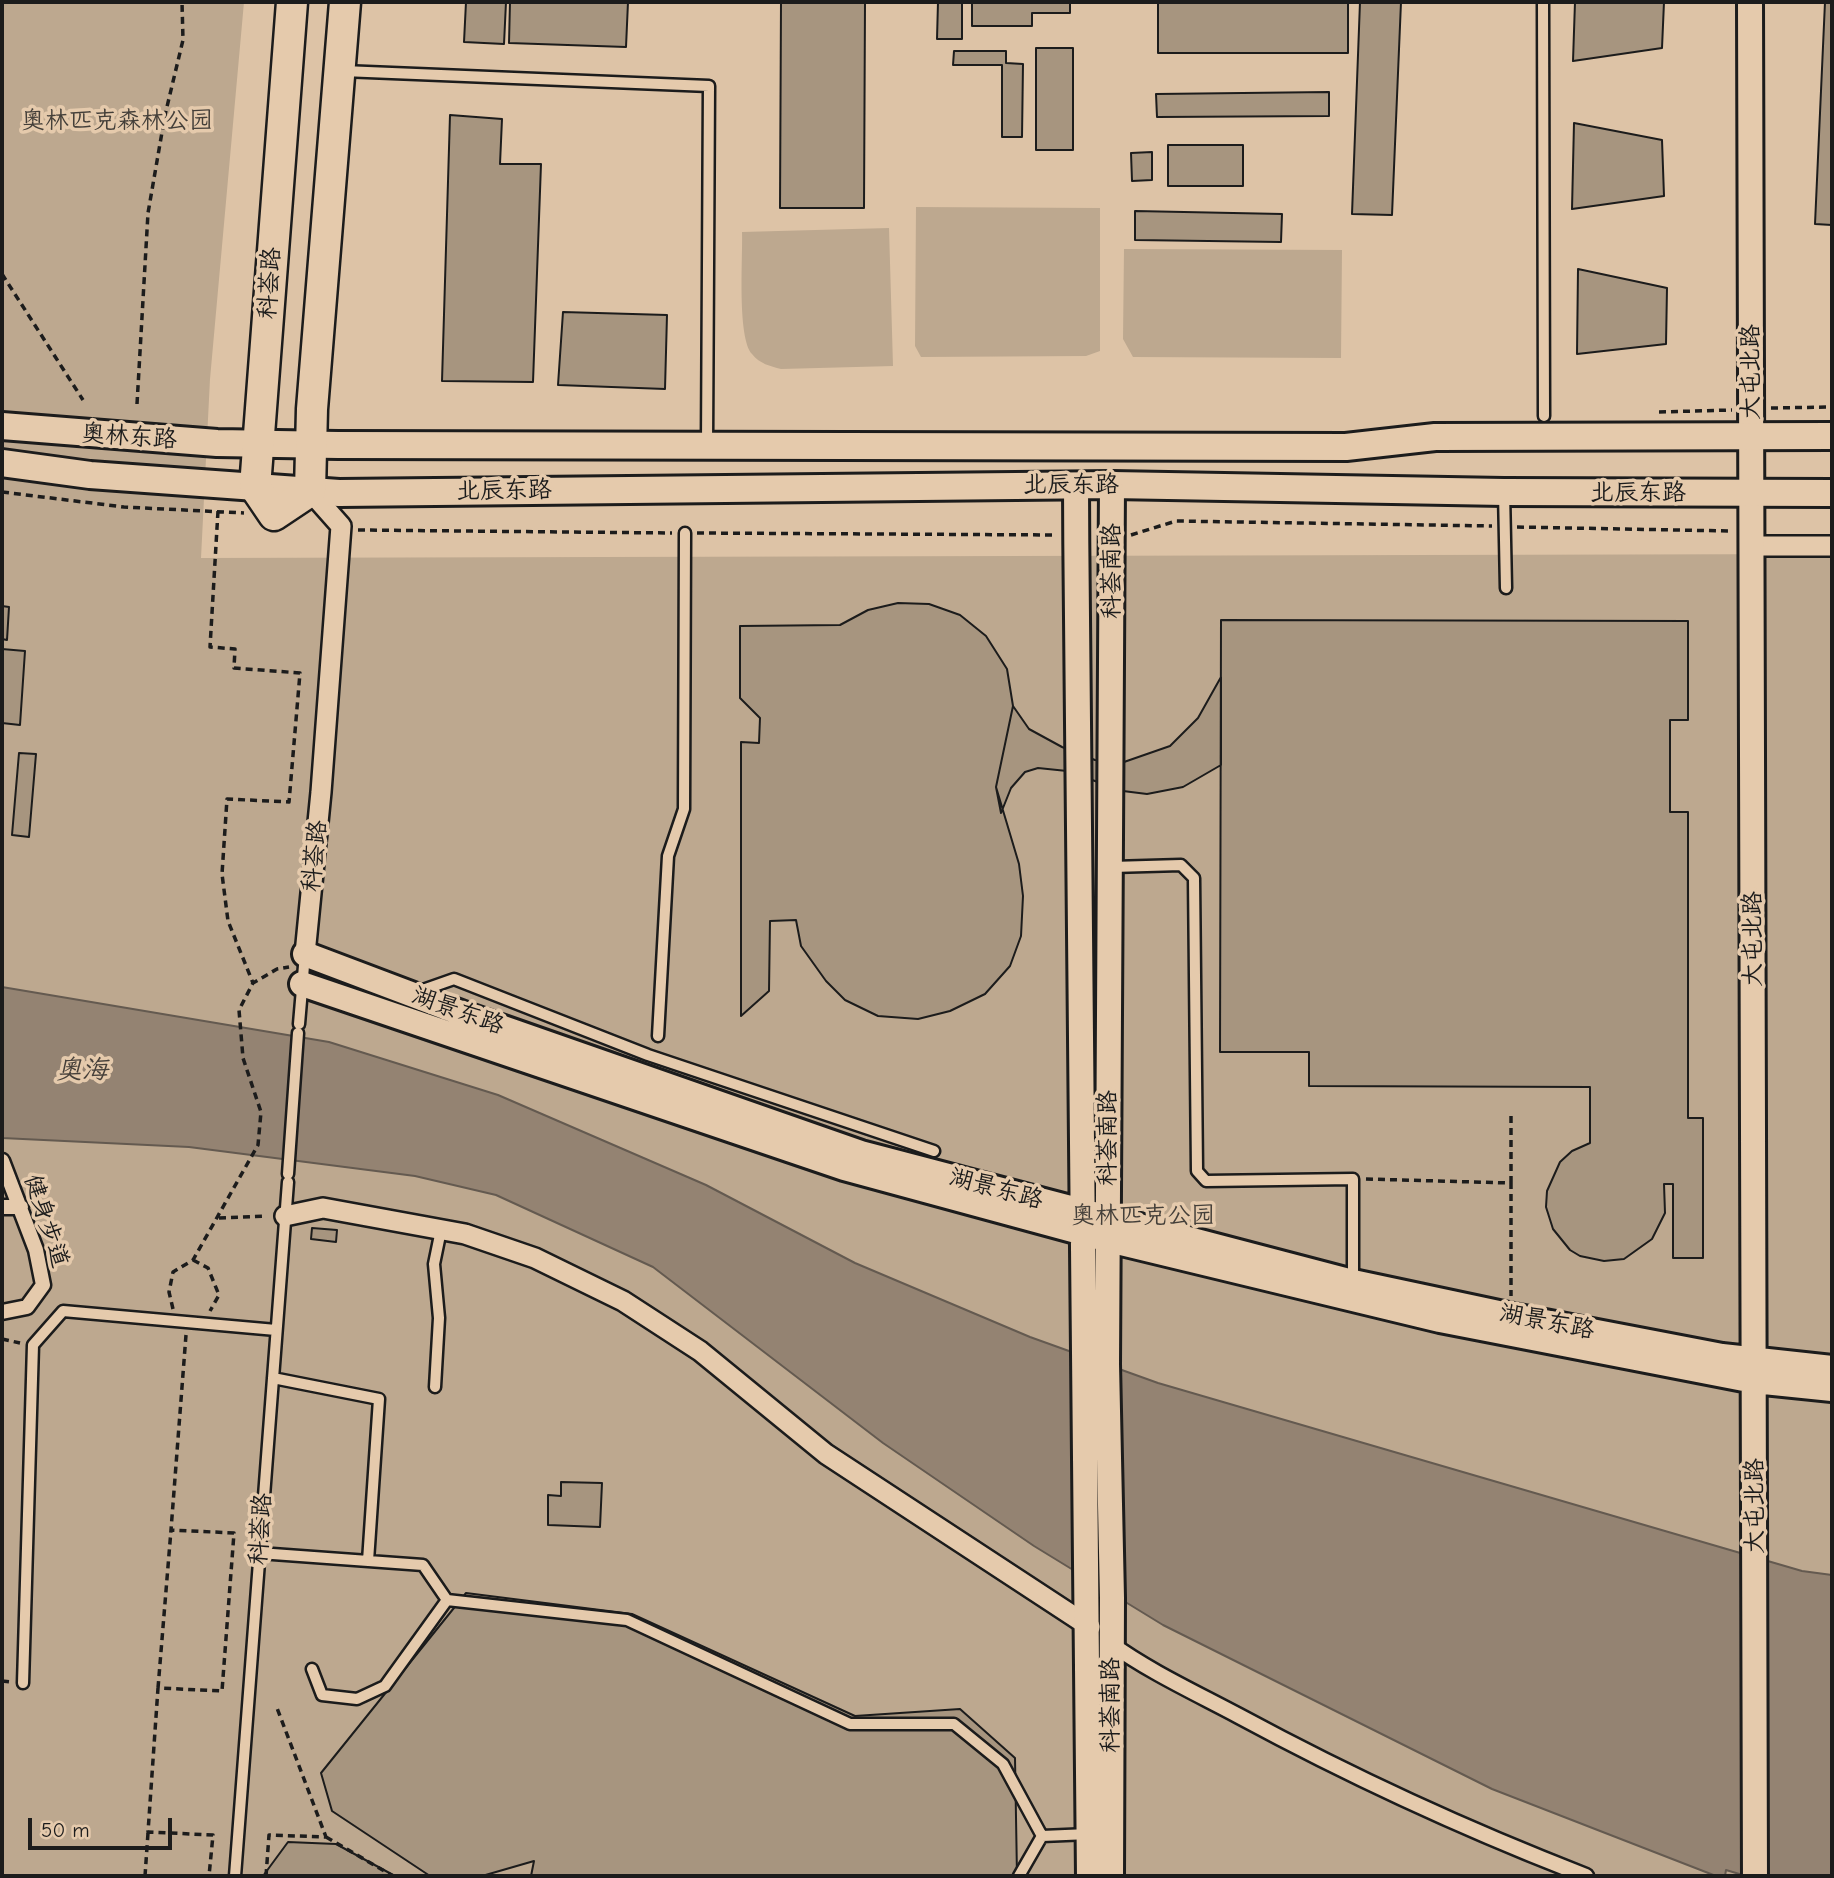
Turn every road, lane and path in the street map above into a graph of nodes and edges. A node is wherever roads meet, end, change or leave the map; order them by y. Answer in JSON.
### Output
{"nodes":[{"id":1,"x":182,"y":2,"type":"edge"},
{"id":2,"x":292,"y":2,"type":"edge"},
{"id":3,"x":345,"y":2,"type":"edge"},
{"id":4,"x":1543,"y":2,"type":"edge"},
{"id":5,"x":1750,"y":2,"type":"edge"},
{"id":6,"x":339,"y":71,"type":"junction"},
{"id":7,"x":2,"y":274,"type":"edge"},
{"id":8,"x":83,"y":400,"type":"dead end"},
{"id":9,"x":137,"y":404,"type":"dead end"},
{"id":10,"x":1544,"y":416,"type":"dead end"},
{"id":11,"x":2,"y":426,"type":"edge"},
{"id":12,"x":1832,"y":436,"type":"edge"},
{"id":13,"x":1751,"y":437,"type":"junction"},
{"id":14,"x":257,"y":443,"type":"junction"},
{"id":15,"x":311,"y":444,"type":"junction"},
{"id":16,"x":707,"y":446,"type":"junction"},
{"id":17,"x":2,"y":463,"type":"edge"},
{"id":18,"x":1076,"y":485,"type":"junction"},
{"id":19,"x":1112,"y":485,"type":"junction"},
{"id":20,"x":255,"y":486,"type":"junction"},
{"id":21,"x":310,"y":491,"type":"junction"},
{"id":22,"x":2,"y":492,"type":"edge"},
{"id":23,"x":1504,"y":492,"type":"junction"},
{"id":24,"x":1750,"y":493,"type":"junction"},
{"id":25,"x":1832,"y":493,"type":"edge"},
{"id":26,"x":218,"y":511,"type":"junction"},
{"id":27,"x":274,"y":515,"type":"junction"},
{"id":28,"x":341,"y":526,"type":"junction"},
{"id":29,"x":1504,"y":526,"type":"junction"},
{"id":30,"x":685,"y":533,"type":"junction"},
{"id":31,"x":1077,"y":535,"type":"junction"},
{"id":32,"x":1112,"y":536,"type":"junction"},
{"id":33,"x":1752,"y":546,"type":"junction"},
{"id":34,"x":1832,"y":546,"type":"edge"},
{"id":35,"x":1506,"y":588,"type":"dead end"},
{"id":36,"x":1110,"y":867,"type":"junction"},
{"id":37,"x":303,"y":967,"type":"junction"},
{"id":38,"x":253,"y":983,"type":"junction"},
{"id":39,"x":385,"y":984,"type":"junction"},
{"id":40,"x":411,"y":994,"type":"junction"},
{"id":41,"x":374,"y":1009,"type":"junction"},
{"id":42,"x":658,"y":1036,"type":"dead end"},
{"id":43,"x":1511,"y":1111,"type":"dead end"},
{"id":44,"x":934,"y":1151,"type":"dead end"},
{"id":45,"x":2,"y":1161,"type":"edge"},
{"id":46,"x":1353,"y":1179,"type":"junction"},
{"id":47,"x":1511,"y":1183,"type":"junction"},
{"id":48,"x":2,"y":1207,"type":"edge"},
{"id":49,"x":21,"y":1207,"type":"junction"},
{"id":50,"x":285,"y":1216,"type":"junction"},
{"id":51,"x":219,"y":1218,"type":"junction"},
{"id":52,"x":1083,"y":1222,"type":"junction"},
{"id":53,"x":441,"y":1230,"type":"junction"},
{"id":54,"x":1109,"y":1230,"type":"junction"},
{"id":55,"x":193,"y":1260,"type":"junction"},
{"id":56,"x":1353,"y":1282,"type":"junction"},
{"id":57,"x":2,"y":1312,"type":"edge"},
{"id":58,"x":1508,"y":1315,"type":"junction"},
{"id":59,"x":187,"y":1324,"type":"junction"},
{"id":60,"x":276,"y":1330,"type":"junction"},
{"id":61,"x":1095,"y":1362,"type":"junction"},
{"id":62,"x":1832,"y":1368,"type":"edge"},
{"id":63,"x":1755,"y":1370,"type":"junction"},
{"id":64,"x":273,"y":1378,"type":"junction"},
{"id":65,"x":435,"y":1387,"type":"dead end"},
{"id":66,"x":1832,"y":1389,"type":"edge"},
{"id":67,"x":172,"y":1530,"type":"junction"},
{"id":68,"x":259,"y":1553,"type":"junction"},
{"id":69,"x":368,"y":1561,"type":"junction"},
{"id":70,"x":447,"y":1600,"type":"junction"},
{"id":71,"x":1090,"y":1627,"type":"junction"},
{"id":72,"x":1111,"y":1644,"type":"junction"},
{"id":73,"x":312,"y":1669,"type":"dead end"},
{"id":74,"x":23,"y":1683,"type":"dead end"},
{"id":75,"x":158,"y":1688,"type":"junction"},
{"id":76,"x":277,"y":1708,"type":"dead end"},
{"id":77,"x":148,"y":1832,"type":"junction"},
{"id":78,"x":1089,"y":1834,"type":"junction"},
{"id":79,"x":1042,"y":1836,"type":"junction"},
{"id":80,"x":326,"y":1837,"type":"junction"},
{"id":81,"x":145,"y":1876,"type":"edge"},
{"id":82,"x":209,"y":1876,"type":"edge"},
{"id":83,"x":235,"y":1876,"type":"edge"},
{"id":84,"x":266,"y":1876,"type":"edge"},
{"id":85,"x":393,"y":1876,"type":"edge"},
{"id":86,"x":1019,"y":1876,"type":"edge"},
{"id":87,"x":1089,"y":1876,"type":"edge"},
{"id":88,"x":1111,"y":1876,"type":"edge"},
{"id":89,"x":1586,"y":1876,"type":"edge"},
{"id":90,"x":1755,"y":1876,"type":"edge"}],
"edges":[{"from":1,"to":9,"type":"path"},
{"from":2,"to":14,"type":"main road","name":"科荟路"},
{"from":3,"to":6,"type":"main road"},
{"from":4,"to":10,"type":"lane"},
{"from":5,"to":13,"type":"street","name":"大屯北路"},
{"from":6,"to":15,"type":"main road"},
{"from":6,"to":16,"type":"lane"},
{"from":7,"to":8,"type":"path"},
{"from":11,"to":14,"type":"main road","name":"奥林东路"},
{"from":12,"to":13,"type":"main road","name":"北辰东路"},
{"from":13,"to":16,"type":"main road","name":"北辰东路"},
{"from":13,"to":24,"type":"street","name":"大屯北路"},
{"from":14,"to":15,"type":"main road","name":"奥林东路"},
{"from":14,"to":20,"type":"main road","name":"科荟路"},
{"from":15,"to":16,"type":"main road","name":"北辰东路"},
{"from":15,"to":21,"type":"main road"},
{"from":17,"to":20,"type":"main road","name":"奥林东路"},
{"from":18,"to":19,"type":"main road","name":"北辰东路"},
{"from":18,"to":21,"type":"main road","name":"北辰东路"},
{"from":18,"to":31,"type":"street","name":"科荟南路"},
{"from":19,"to":23,"type":"main road","name":"北辰东路"},
{"from":19,"to":32,"type":"street","name":"科荟南路"},
{"from":20,"to":21,"type":"main road","name":"奥林东路"},
{"from":20,"to":27,"type":"main road"},
{"from":21,"to":27,"type":"main road"},
{"from":21,"to":28,"type":"street"},
{"from":22,"to":26,"type":"path"},
{"from":23,"to":24,"type":"main road","name":"北辰东路"},
{"from":23,"to":29,"type":"lane"},
{"from":24,"to":25,"type":"main road","name":"北辰东路"},
{"from":24,"to":33,"type":"street","name":"大屯北路"},
{"from":26,"to":27,"type":"path"},
{"from":26,"to":38,"type":"path"},
{"from":28,"to":30,"type":"path"},
{"from":28,"to":37,"type":"street","name":"科荟路"},
{"from":29,"to":32,"type":"path"},
{"from":29,"to":33,"type":"path"},
{"from":29,"to":35,"type":"lane"},
{"from":30,"to":31,"type":"path"},
{"from":30,"to":42,"type":"lane"},
{"from":31,"to":52,"type":"street","name":"科荟南路"},
{"from":32,"to":36,"type":"street","name":"科荟南路"},
{"from":33,"to":34,"type":"street"},
{"from":33,"to":63,"type":"street","name":"大屯北路"},
{"from":36,"to":46,"type":"lane"},
{"from":36,"to":54,"type":"street","name":"科荟南路"},
{"from":37,"to":38,"type":"path"},
{"from":37,"to":39,"type":"street","name":"湖景东路"},
{"from":37,"to":41,"type":"street","name":"湖景东路"},
{"from":37,"to":50,"type":"lane","name":"科荟路"},
{"from":38,"to":51,"type":"path"},
{"from":39,"to":40,"type":"street","name":"湖景东路"},
{"from":39,"to":41,"type":"street"},
{"from":40,"to":44,"type":"lane"},
{"from":40,"to":52,"type":"street","name":"湖景东路"},
{"from":41,"to":52,"type":"street","name":"湖景东路"},
{"from":43,"to":47,"type":"path"},
{"from":45,"to":49,"type":"street","name":"健身步道"},
{"from":46,"to":47,"type":"path"},
{"from":46,"to":56,"type":"lane"},
{"from":47,"to":58,"type":"path"},
{"from":48,"to":49,"type":"street"},
{"from":49,"to":57,"type":"street","name":"健身步道"},
{"from":50,"to":51,"type":"path"},
{"from":50,"to":53,"type":"street"},
{"from":50,"to":60,"type":"lane","name":"科荟路"},
{"from":51,"to":55,"type":"path"},
{"from":52,"to":54,"type":"street","name":"湖景东路"},
{"from":52,"to":61,"type":"street","name":"科荟南路"},
{"from":53,"to":65,"type":"lane"},
{"from":53,"to":71,"type":"street"},
{"from":54,"to":56,"type":"street","name":"湖景东路"},
{"from":54,"to":61,"type":"street","name":"科荟南路"},
{"from":54,"to":63,"type":"street","name":"湖景东路"},
{"from":55,"to":59,"type":"path"},
{"from":55,"to":59,"type":"path"},
{"from":56,"to":58,"type":"street","name":"湖景东路"},
{"from":58,"to":63,"type":"street","name":"湖景东路"},
{"from":59,"to":60,"type":"lane"},
{"from":59,"to":67,"type":"path"},
{"from":59,"to":74,"type":"lane"},
{"from":60,"to":64,"type":"lane","name":"科荟路"},
{"from":61,"to":71,"type":"street","name":"科荟南路"},
{"from":61,"to":72,"type":"street","name":"科荟南路"},
{"from":62,"to":63,"type":"street","name":"湖景东路"},
{"from":63,"to":66,"type":"street","name":"湖景东路"},
{"from":63,"to":90,"type":"street","name":"大屯北路"},
{"from":64,"to":68,"type":"lane","name":"科荟路"},
{"from":64,"to":69,"type":"lane"},
{"from":67,"to":75,"type":"path"},
{"from":67,"to":75,"type":"path"},
{"from":68,"to":69,"type":"lane"},
{"from":68,"to":83,"type":"lane","name":"科荟路"},
{"from":69,"to":70,"type":"lane"},
{"from":70,"to":73,"type":"lane"},
{"from":70,"to":79,"type":"lane"},
{"from":71,"to":72,"type":"street"},
{"from":71,"to":78,"type":"street","name":"科荟南路"},
{"from":72,"to":88,"type":"street","name":"科荟南路"},
{"from":72,"to":89,"type":"street"},
{"from":75,"to":77,"type":"path"},
{"from":76,"to":80,"type":"path"},
{"from":77,"to":81,"type":"path"},
{"from":77,"to":82,"type":"path"},
{"from":78,"to":79,"type":"lane"},
{"from":78,"to":87,"type":"street","name":"科荟南路"},
{"from":79,"to":86,"type":"lane"},
{"from":80,"to":84,"type":"path"},
{"from":80,"to":85,"type":"path"}]}
